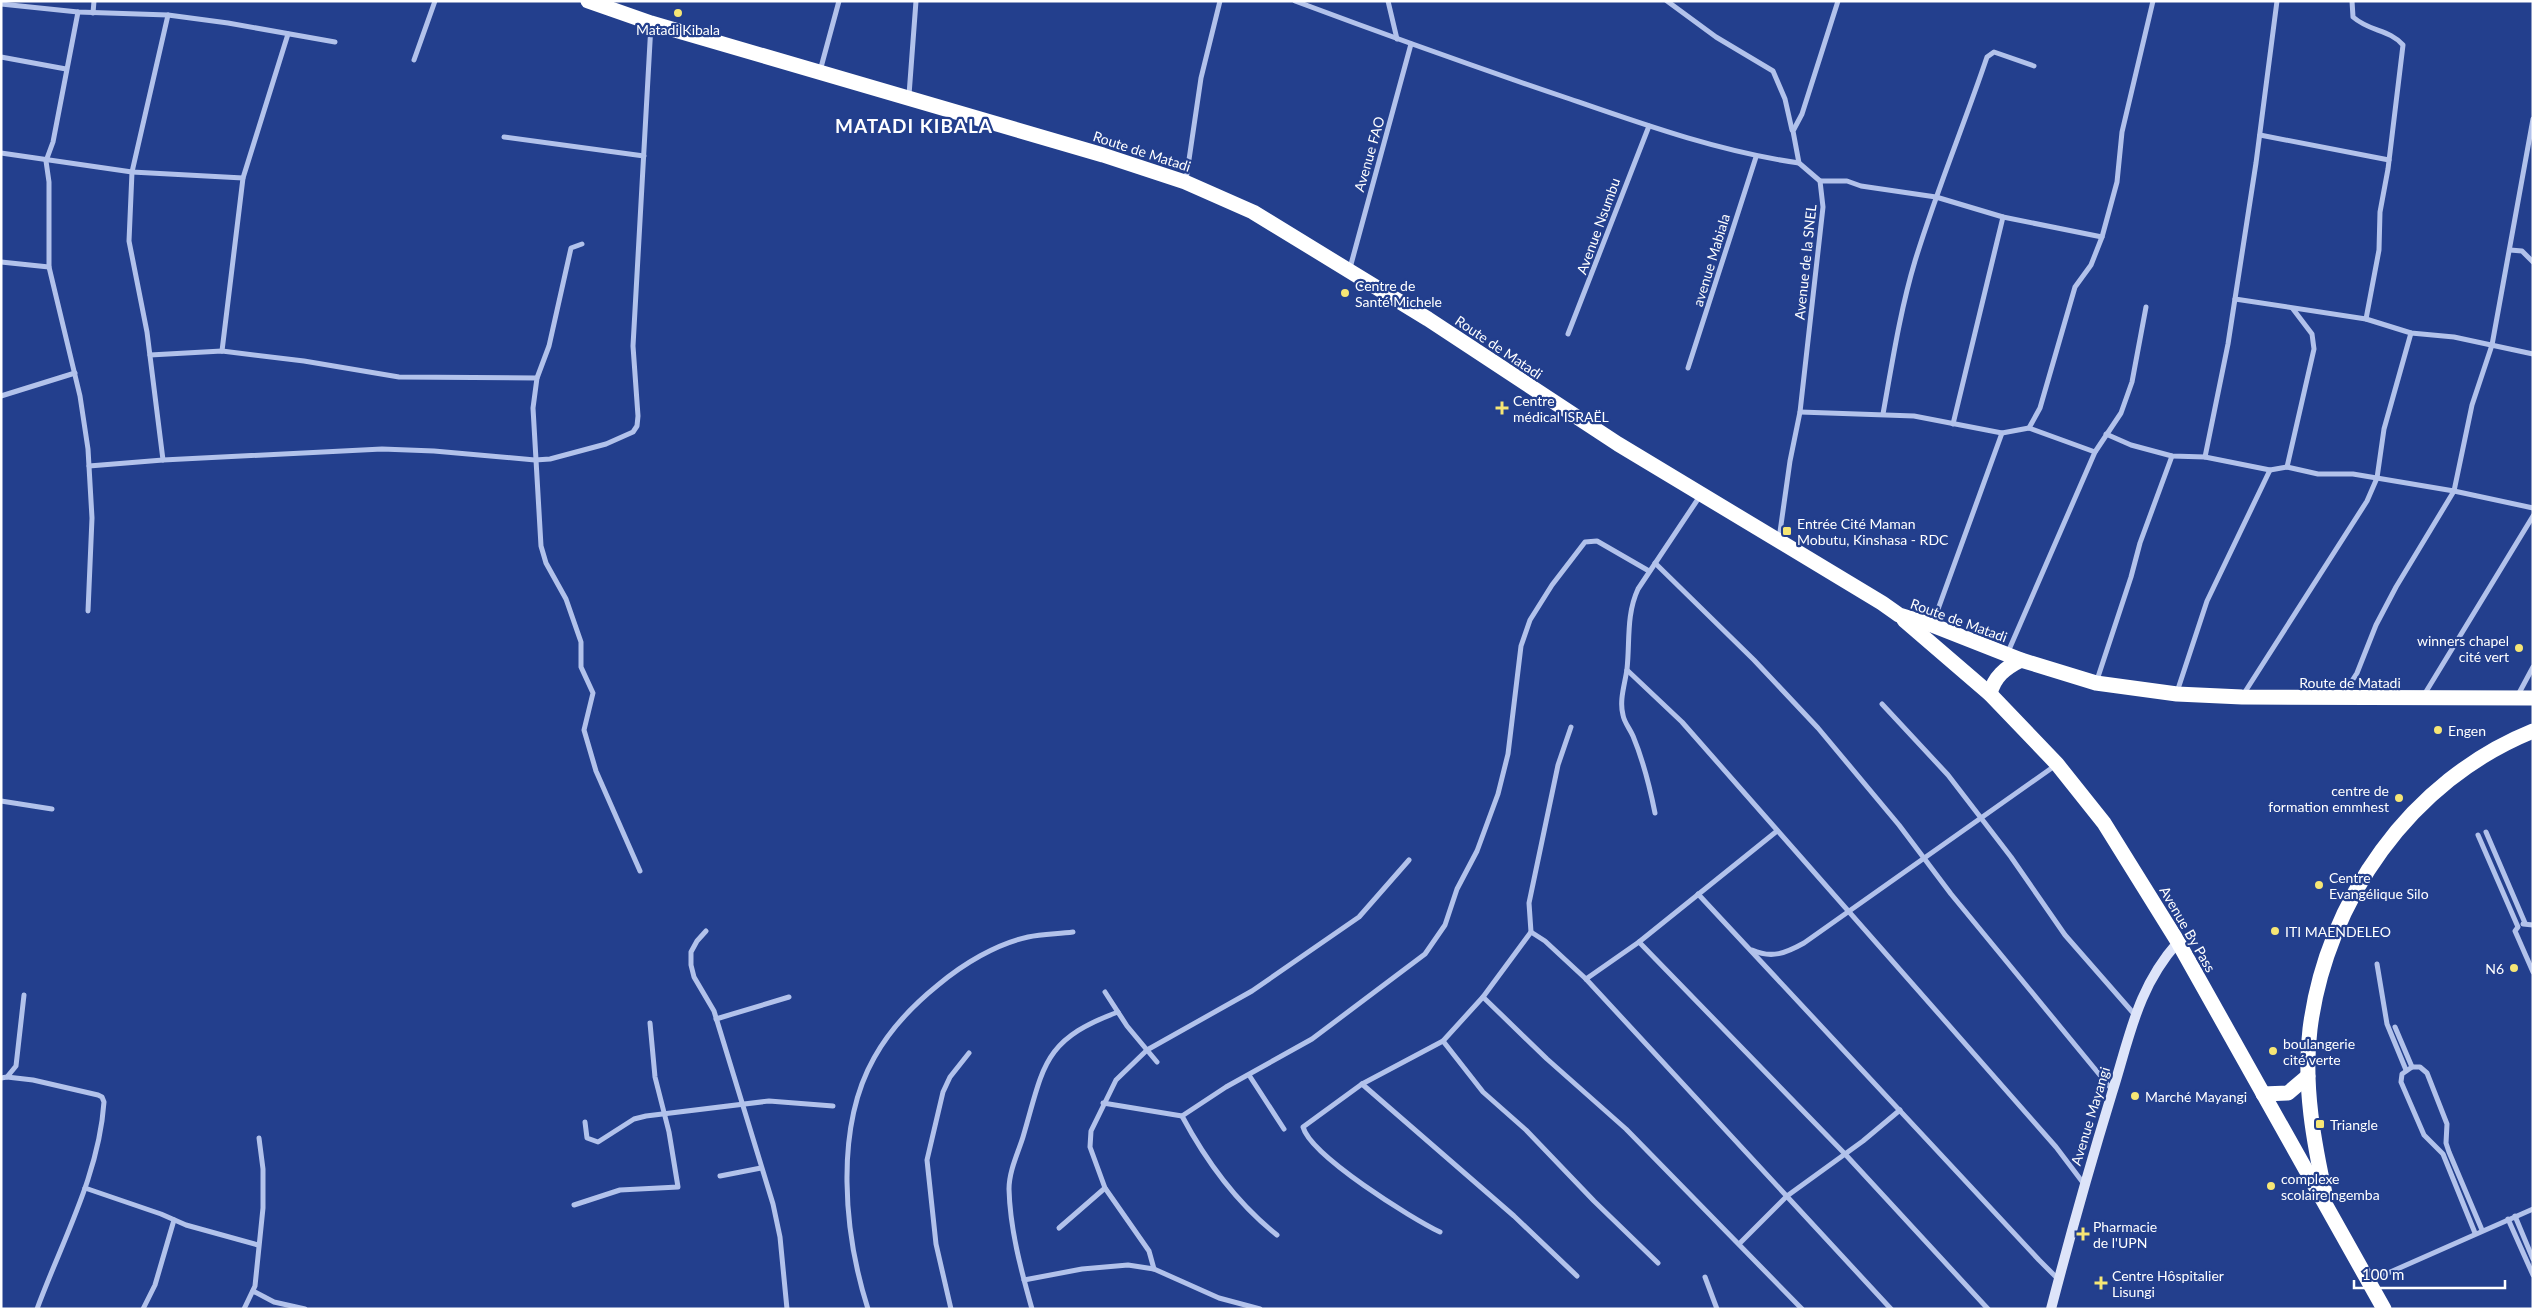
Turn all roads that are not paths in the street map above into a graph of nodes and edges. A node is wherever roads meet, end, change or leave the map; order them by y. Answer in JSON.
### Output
{"nodes":[{"id":1,"x":43,"y":1,"type":"edge"},
{"id":2,"x":94,"y":1,"type":"edge"},
{"id":3,"x":435,"y":1,"type":"edge"},
{"id":4,"x":588,"y":1,"type":"edge"},
{"id":5,"x":839,"y":1,"type":"edge"},
{"id":6,"x":916,"y":1,"type":"edge"},
{"id":7,"x":1220,"y":1,"type":"edge"},
{"id":8,"x":1295,"y":1,"type":"edge"},
{"id":9,"x":1388,"y":1,"type":"edge"},
{"id":10,"x":1667,"y":1,"type":"edge"},
{"id":11,"x":1838,"y":1,"type":"edge"},
{"id":12,"x":2153,"y":1,"type":"edge"},
{"id":13,"x":2277,"y":1,"type":"edge"},
{"id":14,"x":2352,"y":1,"type":"edge"},
{"id":15,"x":1,"y":4,"type":"edge"},
{"id":16,"x":42,"y":10,"type":"junction"},
{"id":17,"x":78,"y":12,"type":"junction"},
{"id":18,"x":93,"y":12,"type":"junction"},
{"id":19,"x":168,"y":15,"type":"junction"},
{"id":20,"x":651,"y":23,"type":"junction"},
{"id":21,"x":288,"y":34,"type":"junction"},
{"id":22,"x":1397,"y":39,"type":"junction"},
{"id":23,"x":335,"y":42,"type":"dead end"},
{"id":24,"x":1411,"y":44,"type":"junction"},
{"id":25,"x":1,"y":57,"type":"edge"},
{"id":26,"x":414,"y":60,"type":"dead end"},
{"id":27,"x":2034,"y":66,"type":"dead end"},
{"id":28,"x":66,"y":68,"type":"junction"},
{"id":29,"x":819,"y":72,"type":"junction"},
{"id":30,"x":909,"y":98,"type":"junction"},
{"id":31,"x":2533,"y":119,"type":"edge"},
{"id":32,"x":1649,"y":126,"type":"junction"},
{"id":33,"x":1793,"y":131,"type":"junction"},
{"id":34,"x":2260,"y":135,"type":"junction"},
{"id":35,"x":504,"y":137,"type":"dead end"},
{"id":36,"x":1,"y":154,"type":"edge"},
{"id":37,"x":644,"y":156,"type":"junction"},
{"id":38,"x":1756,"y":157,"type":"junction"},
{"id":39,"x":2390,"y":160,"type":"junction"},
{"id":40,"x":46,"y":162,"type":"junction"},
{"id":41,"x":1799,"y":164,"type":"junction"},
{"id":42,"x":132,"y":172,"type":"junction"},
{"id":43,"x":243,"y":178,"type":"junction"},
{"id":44,"x":1820,"y":181,"type":"junction"},
{"id":45,"x":1185,"y":182,"type":"junction"},
{"id":46,"x":1936,"y":197,"type":"junction"},
{"id":47,"x":2003,"y":217,"type":"junction"},
{"id":48,"x":2102,"y":237,"type":"junction"},
{"id":49,"x":582,"y":244,"type":"dead end"},
{"id":50,"x":2510,"y":250,"type":"junction"},
{"id":51,"x":1,"y":262,"type":"edge"},
{"id":52,"x":2533,"y":262,"type":"edge"},
{"id":53,"x":49,"y":267,"type":"junction"},
{"id":54,"x":1349,"y":271,"type":"junction"},
{"id":55,"x":2235,"y":299,"type":"junction"},
{"id":56,"x":2146,"y":307,"type":"dead end"},
{"id":57,"x":2293,"y":309,"type":"junction"},
{"id":58,"x":2366,"y":319,"type":"junction"},
{"id":59,"x":2411,"y":333,"type":"junction"},
{"id":60,"x":1568,"y":334,"type":"dead end"},
{"id":61,"x":2492,"y":345,"type":"junction"},
{"id":62,"x":222,"y":351,"type":"junction"},
{"id":63,"x":2533,"y":354,"type":"edge"},
{"id":64,"x":150,"y":355,"type":"junction"},
{"id":65,"x":1688,"y":368,"type":"dead end"},
{"id":66,"x":75,"y":373,"type":"junction"},
{"id":67,"x":537,"y":378,"type":"junction"},
{"id":68,"x":1,"y":396,"type":"edge"},
{"id":69,"x":1800,"y":412,"type":"junction"},
{"id":70,"x":1883,"y":414,"type":"junction"},
{"id":71,"x":1953,"y":424,"type":"junction"},
{"id":72,"x":2029,"y":428,"type":"junction"},
{"id":73,"x":2002,"y":433,"type":"junction"},
{"id":74,"x":2106,"y":434,"type":"junction"},
{"id":75,"x":2095,"y":452,"type":"junction"},
{"id":76,"x":2172,"y":456,"type":"junction"},
{"id":77,"x":2204,"y":457,"type":"junction"},
{"id":78,"x":163,"y":460,"type":"junction"},
{"id":79,"x":535,"y":460,"type":"junction"},
{"id":80,"x":89,"y":466,"type":"junction"},
{"id":81,"x":2287,"y":467,"type":"junction"},
{"id":82,"x":2270,"y":470,"type":"junction"},
{"id":83,"x":2376,"y":478,"type":"junction"},
{"id":84,"x":2454,"y":491,"type":"junction"},
{"id":85,"x":1702,"y":493,"type":"junction"},
{"id":86,"x":2533,"y":508,"type":"edge"},
{"id":87,"x":2533,"y":516,"type":"edge"},
{"id":88,"x":1778,"y":542,"type":"junction"},
{"id":89,"x":1655,"y":563,"type":"junction"},
{"id":90,"x":1649,"y":571,"type":"junction"},
{"id":91,"x":88,"y":611,"type":"dead end"},
{"id":92,"x":1899,"y":616,"type":"junction"},
{"id":93,"x":1932,"y":625,"type":"junction"},
{"id":94,"x":2014,"y":658,"type":"junction"},
{"id":95,"x":2533,"y":667,"type":"edge"},
{"id":96,"x":1627,"y":670,"type":"junction"},
{"id":97,"x":2096,"y":683,"type":"junction"},
{"id":98,"x":1990,"y":694,"type":"junction"},
{"id":99,"x":2177,"y":694,"type":"junction"},
{"id":100,"x":2242,"y":698,"type":"junction"},
{"id":101,"x":2423,"y":698,"type":"junction"},
{"id":102,"x":2516,"y":698,"type":"junction"},
{"id":103,"x":2533,"y":698,"type":"edge"},
{"id":104,"x":2340,"y":699,"type":"junction"},
{"id":105,"x":1882,"y":704,"type":"dead end"},
{"id":106,"x":1571,"y":727,"type":"dead end"},
{"id":107,"x":2533,"y":731,"type":"edge"},
{"id":108,"x":2057,"y":764,"type":"junction"},
{"id":109,"x":1,"y":801,"type":"edge"},
{"id":110,"x":52,"y":809,"type":"dead end"},
{"id":111,"x":1655,"y":814,"type":"dead end"},
{"id":112,"x":1980,"y":818,"type":"junction"},
{"id":113,"x":1777,"y":831,"type":"junction"},
{"id":114,"x":2486,"y":832,"type":"dead end"},
{"id":115,"x":2478,"y":834,"type":"dead end"},
{"id":116,"x":1924,"y":858,"type":"junction"},
{"id":117,"x":1409,"y":860,"type":"dead end"},
{"id":118,"x":640,"y":871,"type":"dead end"},
{"id":119,"x":1698,"y":894,"type":"junction"},
{"id":120,"x":1847,"y":912,"type":"junction"},
{"id":121,"x":2525,"y":923,"type":"junction"},
{"id":122,"x":2533,"y":925,"type":"edge"},
{"id":123,"x":2518,"y":927,"type":"junction"},
{"id":124,"x":706,"y":931,"type":"dead end"},
{"id":125,"x":1073,"y":932,"type":"dead end"},
{"id":126,"x":1530,"y":932,"type":"junction"},
{"id":127,"x":1639,"y":942,"type":"junction"},
{"id":128,"x":2178,"y":942,"type":"junction"},
{"id":129,"x":1750,"y":949,"type":"junction"},
{"id":130,"x":2377,"y":964,"type":"dead end"},
{"id":131,"x":2533,"y":972,"type":"edge"},
{"id":132,"x":1586,"y":979,"type":"junction"},
{"id":133,"x":1105,"y":992,"type":"dead end"},
{"id":134,"x":24,"y":995,"type":"dead end"},
{"id":135,"x":789,"y":997,"type":"dead end"},
{"id":136,"x":1483,"y":997,"type":"junction"},
{"id":137,"x":1118,"y":1012,"type":"junction"},
{"id":138,"x":2135,"y":1015,"type":"junction"},
{"id":139,"x":716,"y":1019,"type":"junction"},
{"id":140,"x":650,"y":1023,"type":"dead end"},
{"id":141,"x":2395,"y":1027,"type":"dead end"},
{"id":142,"x":1442,"y":1041,"type":"junction"},
{"id":143,"x":1147,"y":1050,"type":"junction"},
{"id":144,"x":969,"y":1053,"type":"dead end"},
{"id":145,"x":1156,"y":1062,"type":"dead end"},
{"id":146,"x":2412,"y":1067,"type":"junction"},
{"id":147,"x":2406,"y":1070,"type":"junction"},
{"id":148,"x":1249,"y":1075,"type":"junction"},
{"id":149,"x":2308,"y":1076,"type":"junction"},
{"id":150,"x":4,"y":1077,"type":"edge"},
{"id":151,"x":1362,"y":1084,"type":"junction"},
{"id":152,"x":2113,"y":1091,"type":"junction"},
{"id":153,"x":2263,"y":1094,"type":"junction"},
{"id":154,"x":743,"y":1102,"type":"junction"},
{"id":155,"x":1103,"y":1103,"type":"junction"},
{"id":156,"x":833,"y":1106,"type":"dead end"},
{"id":157,"x":1900,"y":1110,"type":"junction"},
{"id":158,"x":665,"y":1114,"type":"junction"},
{"id":159,"x":1182,"y":1116,"type":"junction"},
{"id":160,"x":585,"y":1122,"type":"dead end"},
{"id":161,"x":1284,"y":1129,"type":"dead end"},
{"id":162,"x":259,"y":1138,"type":"dead end"},
{"id":163,"x":2446,"y":1143,"type":"junction"},
{"id":164,"x":2438,"y":1147,"type":"junction"},
{"id":165,"x":1845,"y":1154,"type":"junction"},
{"id":166,"x":761,"y":1168,"type":"junction"},
{"id":167,"x":720,"y":1176,"type":"dead end"},
{"id":168,"x":2084,"y":1184,"type":"junction"},
{"id":169,"x":86,"y":1188,"type":"junction"},
{"id":170,"x":1105,"y":1188,"type":"junction"},
{"id":171,"x":1787,"y":1196,"type":"junction"},
{"id":172,"x":574,"y":1205,"type":"dead end"},
{"id":173,"x":2533,"y":1208,"type":"edge"},
{"id":174,"x":2330,"y":1214,"type":"junction"},
{"id":175,"x":2515,"y":1216,"type":"junction"},
{"id":176,"x":2508,"y":1219,"type":"junction"},
{"id":177,"x":174,"y":1220,"type":"junction"},
{"id":178,"x":1059,"y":1228,"type":"dead end"},
{"id":179,"x":2482,"y":1230,"type":"junction"},
{"id":180,"x":1440,"y":1232,"type":"dead end"},
{"id":181,"x":2475,"y":1233,"type":"junction"},
{"id":182,"x":1277,"y":1235,"type":"dead end"},
{"id":183,"x":1740,"y":1244,"type":"junction"},
{"id":184,"x":258,"y":1245,"type":"junction"},
{"id":185,"x":2533,"y":1259,"type":"edge"},
{"id":186,"x":1658,"y":1263,"type":"dead end"},
{"id":187,"x":1154,"y":1269,"type":"junction"},
{"id":188,"x":2533,"y":1275,"type":"edge"},
{"id":189,"x":1577,"y":1276,"type":"dead end"},
{"id":190,"x":1705,"y":1277,"type":"dead end"},
{"id":191,"x":2059,"y":1279,"type":"junction"},
{"id":192,"x":1024,"y":1280,"type":"junction"},
{"id":193,"x":2368,"y":1282,"type":"junction"},
{"id":194,"x":254,"y":1292,"type":"junction"},
{"id":195,"x":37,"y":1309,"type":"edge"},
{"id":196,"x":143,"y":1309,"type":"edge"},
{"id":197,"x":244,"y":1309,"type":"edge"},
{"id":198,"x":305,"y":1309,"type":"edge"},
{"id":199,"x":787,"y":1309,"type":"edge"},
{"id":200,"x":868,"y":1309,"type":"edge"},
{"id":201,"x":951,"y":1309,"type":"edge"},
{"id":202,"x":1032,"y":1309,"type":"edge"},
{"id":203,"x":1260,"y":1309,"type":"edge"},
{"id":204,"x":1717,"y":1309,"type":"edge"},
{"id":205,"x":1802,"y":1309,"type":"edge"},
{"id":206,"x":1891,"y":1309,"type":"edge"},
{"id":207,"x":1988,"y":1309,"type":"edge"},
{"id":208,"x":2051,"y":1309,"type":"edge"},
{"id":209,"x":2384,"y":1309,"type":"edge"}],
"edges":[{"from":1,"to":16,"type":"street"},
{"from":2,"to":18,"type":"street"},
{"from":3,"to":26,"type":"street"},
{"from":4,"to":20,"type":"highway","name":"Route de Matadi"},
{"from":5,"to":29,"type":"street"},
{"from":6,"to":30,"type":"street"},
{"from":7,"to":45,"type":"street"},
{"from":8,"to":22,"type":"street"},
{"from":9,"to":22,"type":"street"},
{"from":10,"to":33,"type":"street"},
{"from":11,"to":33,"type":"street"},
{"from":12,"to":48,"type":"street"},
{"from":13,"to":34,"type":"street"},
{"from":14,"to":39,"type":"street"},
{"from":15,"to":16,"type":"street"},
{"from":16,"to":17,"type":"street"},
{"from":17,"to":18,"type":"street"},
{"from":17,"to":28,"type":"street"},
{"from":18,"to":19,"type":"street"},
{"from":19,"to":21,"type":"street"},
{"from":19,"to":42,"type":"street"},
{"from":20,"to":29,"type":"highway","name":"Route de Matadi"},
{"from":20,"to":37,"type":"street"},
{"from":21,"to":23,"type":"street"},
{"from":21,"to":43,"type":"street"},
{"from":22,"to":24,"type":"street"},
{"from":24,"to":32,"type":"street"},
{"from":24,"to":54,"type":"street","name":"Avenue FAO"},
{"from":25,"to":28,"type":"street"},
{"from":27,"to":46,"type":"street"},
{"from":28,"to":40,"type":"street"},
{"from":29,"to":30,"type":"highway","name":"Route de Matadi"},
{"from":30,"to":45,"type":"highway","name":"Route de Matadi"},
{"from":31,"to":50,"type":"street"},
{"from":32,"to":38,"type":"street"},
{"from":32,"to":60,"type":"street","name":"Avenue Nsumbu"},
{"from":33,"to":41,"type":"street"},
{"from":34,"to":39,"type":"street"},
{"from":34,"to":55,"type":"street"},
{"from":35,"to":37,"type":"street"},
{"from":36,"to":40,"type":"street"},
{"from":37,"to":79,"type":"street"},
{"from":38,"to":41,"type":"street"},
{"from":38,"to":65,"type":"street","name":"avenue Mabiala"},
{"from":39,"to":58,"type":"street"},
{"from":40,"to":42,"type":"street"},
{"from":40,"to":53,"type":"street"},
{"from":41,"to":44,"type":"street"},
{"from":42,"to":43,"type":"street"},
{"from":42,"to":64,"type":"street"},
{"from":43,"to":62,"type":"street"},
{"from":44,"to":46,"type":"street"},
{"from":44,"to":69,"type":"street","name":"Avenue de la SNEL"},
{"from":45,"to":54,"type":"highway","name":"Route de Matadi"},
{"from":46,"to":47,"type":"street"},
{"from":46,"to":70,"type":"street"},
{"from":47,"to":48,"type":"street"},
{"from":47,"to":71,"type":"street"},
{"from":48,"to":72,"type":"street"},
{"from":49,"to":67,"type":"street"},
{"from":50,"to":52,"type":"street"},
{"from":50,"to":61,"type":"street"},
{"from":51,"to":53,"type":"street"},
{"from":53,"to":66,"type":"street"},
{"from":54,"to":85,"type":"highway","name":"Route de Matadi"},
{"from":55,"to":57,"type":"street"},
{"from":55,"to":77,"type":"street"},
{"from":56,"to":74,"type":"street"},
{"from":57,"to":58,"type":"street"},
{"from":57,"to":81,"type":"street"},
{"from":58,"to":59,"type":"street"},
{"from":59,"to":61,"type":"street"},
{"from":59,"to":83,"type":"street"},
{"from":61,"to":63,"type":"street"},
{"from":61,"to":84,"type":"street"},
{"from":62,"to":64,"type":"street"},
{"from":62,"to":67,"type":"street"},
{"from":64,"to":78,"type":"street"},
{"from":66,"to":68,"type":"street"},
{"from":66,"to":80,"type":"street"},
{"from":67,"to":79,"type":"street"},
{"from":69,"to":70,"type":"street"},
{"from":69,"to":88,"type":"street","name":"Avenue de la SNEL"},
{"from":70,"to":71,"type":"street"},
{"from":71,"to":73,"type":"street"},
{"from":72,"to":73,"type":"street"},
{"from":72,"to":75,"type":"street"},
{"from":73,"to":93,"type":"street"},
{"from":74,"to":75,"type":"street"},
{"from":74,"to":76,"type":"street"},
{"from":75,"to":94,"type":"street"},
{"from":76,"to":77,"type":"street"},
{"from":76,"to":97,"type":"street"},
{"from":77,"to":82,"type":"street"},
{"from":78,"to":79,"type":"street"},
{"from":78,"to":80,"type":"street"},
{"from":79,"to":118,"type":"street"},
{"from":80,"to":91,"type":"street"},
{"from":81,"to":82,"type":"street"},
{"from":81,"to":83,"type":"street"},
{"from":82,"to":99,"type":"street"},
{"from":83,"to":84,"type":"street"},
{"from":83,"to":100,"type":"street"},
{"from":84,"to":86,"type":"street"},
{"from":84,"to":104,"type":"street"},
{"from":85,"to":88,"type":"highway","name":"Route de Matadi"},
{"from":85,"to":89,"type":"street"},
{"from":87,"to":101,"type":"street"},
{"from":88,"to":92,"type":"highway","name":"Route de Matadi"},
{"from":89,"to":90,"type":"street"},
{"from":89,"to":116,"type":"street"},
{"from":90,"to":96,"type":"street"},
{"from":90,"to":148,"type":"street"},
{"from":92,"to":93,"type":"highway","name":"Route de Matadi"},
{"from":92,"to":98,"type":"highway","name":"Avenue By Pass"},
{"from":93,"to":94,"type":"highway","name":"Route de Matadi"},
{"from":94,"to":97,"type":"highway","name":"Route de Matadi"},
{"from":94,"to":98,"type":"highway"},
{"from":95,"to":102,"type":"street"},
{"from":96,"to":111,"type":"street"},
{"from":96,"to":113,"type":"street"},
{"from":97,"to":99,"type":"highway","name":"Route de Matadi"},
{"from":98,"to":108,"type":"highway","name":"Avenue By Pass"},
{"from":99,"to":100,"type":"highway","name":"Route de Matadi"},
{"from":100,"to":104,"type":"highway","name":"Route de Matadi"},
{"from":101,"to":102,"type":"highway","name":"Route de Matadi"},
{"from":101,"to":104,"type":"highway","name":"Route de Matadi"},
{"from":102,"to":103,"type":"highway","name":"Route de Matadi"},
{"from":105,"to":112,"type":"street"},
{"from":106,"to":126,"type":"street"},
{"from":107,"to":149,"type":"highway"},
{"from":108,"to":112,"type":"street"},
{"from":108,"to":128,"type":"highway","name":"Avenue By Pass"},
{"from":109,"to":110,"type":"street"},
{"from":112,"to":116,"type":"street"},
{"from":112,"to":138,"type":"street"},
{"from":113,"to":119,"type":"street"},
{"from":113,"to":120,"type":"street"},
{"from":114,"to":121,"type":"street"},
{"from":115,"to":123,"type":"street"},
{"from":116,"to":120,"type":"street"},
{"from":116,"to":152,"type":"street"},
{"from":117,"to":143,"type":"street"},
{"from":119,"to":127,"type":"street"},
{"from":119,"to":129,"type":"street"},
{"from":120,"to":129,"type":"street"},
{"from":120,"to":168,"type":"street"},
{"from":121,"to":122,"type":"street"},
{"from":121,"to":123,"type":"street"},
{"from":123,"to":131,"type":"street"},
{"from":124,"to":139,"type":"street"},
{"from":125,"to":200,"type":"street"},
{"from":126,"to":132,"type":"street"},
{"from":126,"to":136,"type":"street"},
{"from":127,"to":132,"type":"street"},
{"from":127,"to":165,"type":"street"},
{"from":128,"to":138,"type":"street","name":"Avenue Mayangi"},
{"from":128,"to":153,"type":"highway","name":"Avenue By Pass"},
{"from":129,"to":157,"type":"street"},
{"from":130,"to":147,"type":"street"},
{"from":132,"to":171,"type":"street"},
{"from":133,"to":137,"type":"street"},
{"from":134,"to":150,"type":"street"},
{"from":135,"to":139,"type":"street"},
{"from":136,"to":142,"type":"street"},
{"from":136,"to":183,"type":"street"},
{"from":137,"to":143,"type":"street"},
{"from":137,"to":192,"type":"street"},
{"from":138,"to":152,"type":"street","name":"Avenue Mayangi"},
{"from":139,"to":154,"type":"street"},
{"from":140,"to":158,"type":"street"},
{"from":141,"to":146,"type":"street"},
{"from":142,"to":151,"type":"street"},
{"from":142,"to":186,"type":"street"},
{"from":143,"to":145,"type":"street"},
{"from":143,"to":155,"type":"street"},
{"from":144,"to":201,"type":"street"},
{"from":146,"to":147,"type":"street"},
{"from":146,"to":163,"type":"street"},
{"from":147,"to":164,"type":"street"},
{"from":148,"to":159,"type":"street"},
{"from":148,"to":161,"type":"street"},
{"from":149,"to":153,"type":"highway"},
{"from":149,"to":174,"type":"highway"},
{"from":150,"to":169,"type":"street"},
{"from":151,"to":180,"type":"street"},
{"from":151,"to":189,"type":"street"},
{"from":152,"to":168,"type":"street","name":"Avenue Mayangi"},
{"from":153,"to":174,"type":"highway","name":"Avenue By Pass"},
{"from":154,"to":156,"type":"street"},
{"from":154,"to":158,"type":"street"},
{"from":154,"to":166,"type":"street"},
{"from":155,"to":159,"type":"street"},
{"from":155,"to":170,"type":"street"},
{"from":157,"to":165,"type":"street"},
{"from":157,"to":191,"type":"street"},
{"from":158,"to":160,"type":"street"},
{"from":158,"to":172,"type":"street"},
{"from":159,"to":182,"type":"street"},
{"from":162,"to":184,"type":"street"},
{"from":163,"to":164,"type":"street"},
{"from":163,"to":179,"type":"street"},
{"from":164,"to":181,"type":"street"},
{"from":165,"to":171,"type":"street"},
{"from":165,"to":207,"type":"street"},
{"from":166,"to":167,"type":"street"},
{"from":166,"to":199,"type":"street"},
{"from":168,"to":191,"type":"street","name":"Avenue Mayangi"},
{"from":169,"to":177,"type":"street"},
{"from":169,"to":195,"type":"street"},
{"from":170,"to":178,"type":"street"},
{"from":170,"to":187,"type":"street"},
{"from":171,"to":183,"type":"street"},
{"from":171,"to":206,"type":"street"},
{"from":173,"to":175,"type":"street"},
{"from":174,"to":193,"type":"highway","name":"Avenue By Pass"},
{"from":175,"to":176,"type":"street"},
{"from":175,"to":185,"type":"street"},
{"from":176,"to":179,"type":"street"},
{"from":176,"to":188,"type":"street"},
{"from":177,"to":184,"type":"street"},
{"from":177,"to":196,"type":"street"},
{"from":179,"to":181,"type":"street"},
{"from":181,"to":193,"type":"street"},
{"from":183,"to":205,"type":"street"},
{"from":184,"to":194,"type":"street"},
{"from":187,"to":192,"type":"street"},
{"from":187,"to":203,"type":"street"},
{"from":190,"to":204,"type":"street"},
{"from":191,"to":208,"type":"street","name":"Avenue Mayangi"},
{"from":192,"to":202,"type":"street"},
{"from":193,"to":209,"type":"highway","name":"Avenue By Pass"},
{"from":194,"to":197,"type":"street"},
{"from":194,"to":198,"type":"street"}]}
